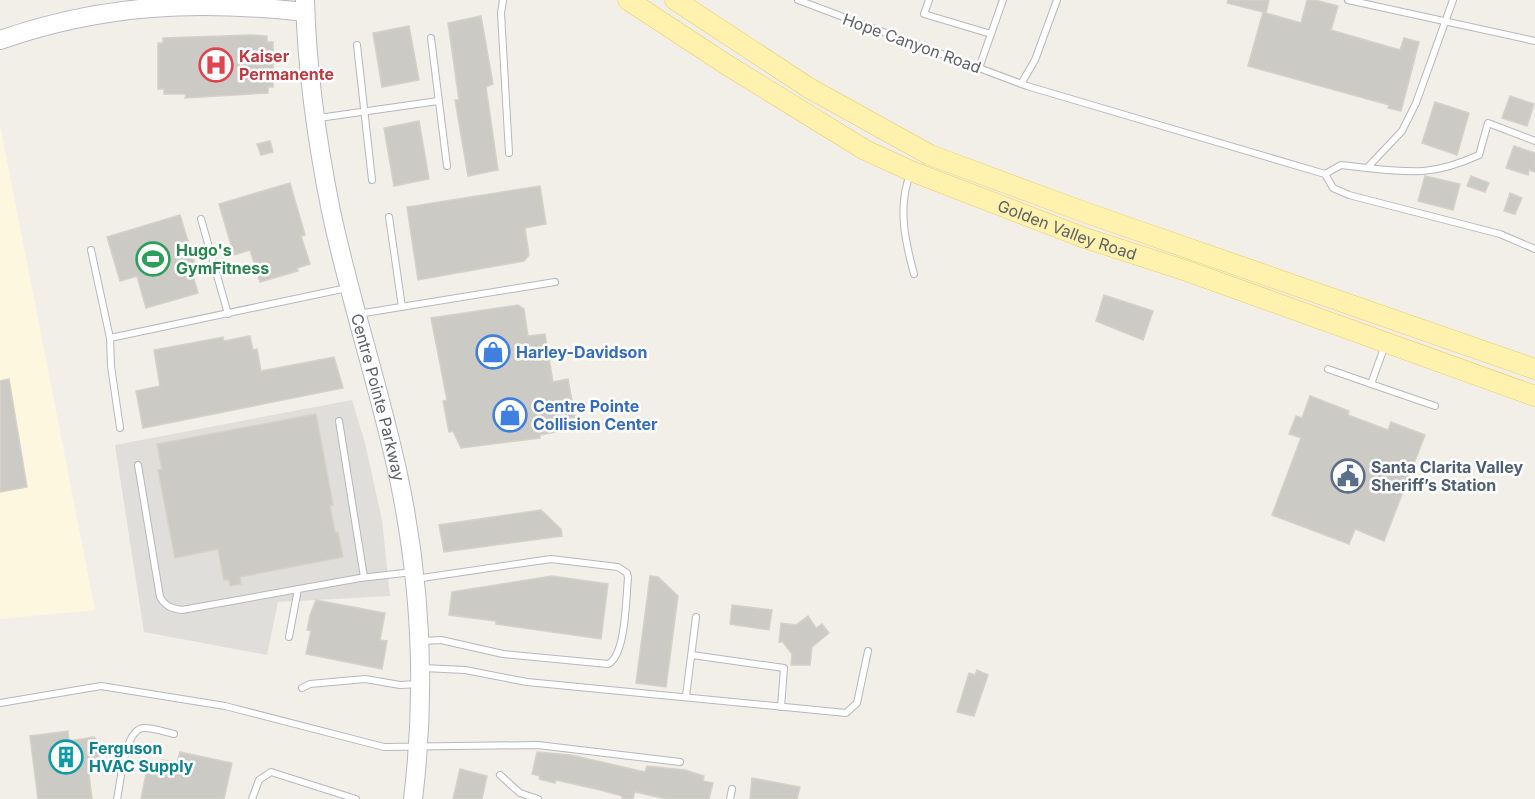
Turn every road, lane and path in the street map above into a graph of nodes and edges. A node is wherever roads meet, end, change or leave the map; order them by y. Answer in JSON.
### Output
{"nodes":[{"id":1,"x":503,"y":0,"type":"edge"},
{"id":2,"x":628,"y":0,"type":"edge"},
{"id":3,"x":675,"y":0,"type":"edge"},
{"id":4,"x":798,"y":0,"type":"edge"},
{"id":5,"x":929,"y":0,"type":"edge"},
{"id":6,"x":1003,"y":0,"type":"edge"},
{"id":7,"x":1057,"y":0,"type":"edge"},
{"id":8,"x":1348,"y":0,"type":"edge"},
{"id":9,"x":1453,"y":0,"type":"edge"},
{"id":10,"x":305,"y":6,"type":"edge"},
{"id":11,"x":1445,"y":23,"type":"junction"},
{"id":12,"x":991,"y":34,"type":"junction"},
{"id":13,"x":431,"y":38,"type":"dead end"},
{"id":14,"x":0,"y":40,"type":"edge"},
{"id":15,"x":1535,"y":40,"type":"edge"},
{"id":16,"x":357,"y":45,"type":"dead end"},
{"id":17,"x":979,"y":68,"type":"junction"},
{"id":18,"x":1024,"y":85,"type":"junction"},
{"id":19,"x":438,"y":101,"type":"junction"},
{"id":20,"x":364,"y":112,"type":"junction"},
{"id":21,"x":315,"y":118,"type":"junction"},
{"id":22,"x":1535,"y":141,"type":"edge"},
{"id":23,"x":509,"y":153,"type":"dead end"},
{"id":24,"x":447,"y":166,"type":"dead end"},
{"id":25,"x":1368,"y":168,"type":"junction"},
{"id":26,"x":911,"y":171,"type":"junction"},
{"id":27,"x":1325,"y":174,"type":"junction"},
{"id":28,"x":372,"y":180,"type":"dead end"},
{"id":29,"x":389,"y":217,"type":"dead end"},
{"id":30,"x":201,"y":219,"type":"dead end"},
{"id":31,"x":1535,"y":249,"type":"edge"},
{"id":32,"x":91,"y":250,"type":"dead end"},
{"id":33,"x":914,"y":274,"type":"dead end"},
{"id":34,"x":555,"y":282,"type":"dead end"},
{"id":35,"x":350,"y":288,"type":"junction"},
{"id":36,"x":402,"y":307,"type":"junction"},
{"id":37,"x":228,"y":314,"type":"junction"},
{"id":38,"x":357,"y":314,"type":"junction"},
{"id":39,"x":110,"y":338,"type":"junction"},
{"id":40,"x":1386,"y":342,"type":"junction"},
{"id":41,"x":1328,"y":369,"type":"dead end"},
{"id":42,"x":1535,"y":369,"type":"edge"},
{"id":43,"x":1371,"y":384,"type":"junction"},
{"id":44,"x":1535,"y":396,"type":"edge"},
{"id":45,"x":1435,"y":406,"type":"dead end"},
{"id":46,"x":339,"y":420,"type":"dead end"},
{"id":47,"x":120,"y":428,"type":"dead end"},
{"id":48,"x":138,"y":465,"type":"dead end"},
{"id":49,"x":414,"y":576,"type":"junction"},
{"id":50,"x":364,"y":577,"type":"junction"},
{"id":51,"x":298,"y":589,"type":"junction"},
{"id":52,"x":696,"y":617,"type":"dead end"},
{"id":53,"x":289,"y":637,"type":"dead end"},
{"id":54,"x":419,"y":641,"type":"junction"},
{"id":55,"x":868,"y":651,"type":"dead end"},
{"id":56,"x":692,"y":656,"type":"junction"},
{"id":57,"x":420,"y":676,"type":"junction"},
{"id":58,"x":302,"y":688,"type":"dead end"},
{"id":59,"x":686,"y":696,"type":"junction"},
{"id":60,"x":0,"y":703,"type":"edge"},
{"id":61,"x":781,"y":707,"type":"junction"},
{"id":62,"x":174,"y":734,"type":"dead end"},
{"id":63,"x":418,"y":746,"type":"junction"},
{"id":64,"x":680,"y":762,"type":"dead end"},
{"id":65,"x":500,"y":775,"type":"dead end"},
{"id":66,"x":732,"y":789,"type":"dead end"},
{"id":67,"x":117,"y":799,"type":"edge"},
{"id":68,"x":252,"y":799,"type":"edge"},
{"id":69,"x":356,"y":799,"type":"edge"},
{"id":70,"x":413,"y":799,"type":"edge"},
{"id":71,"x":538,"y":799,"type":"edge"},
{"id":72,"x":730,"y":799,"type":"edge"}],
"edges":[{"from":1,"to":23,"type":"lane"},
{"from":2,"to":26,"type":"main road","name":"Golden Valley Road"},
{"from":3,"to":42,"type":"main road","name":"Golden Valley Road"},
{"from":4,"to":17,"type":"lane","name":"Hope Canyon Road"},
{"from":5,"to":12,"type":"lane"},
{"from":6,"to":12,"type":"lane"},
{"from":7,"to":18,"type":"lane"},
{"from":8,"to":11,"type":"lane"},
{"from":9,"to":11,"type":"lane"},
{"from":10,"to":14,"type":"street"},
{"from":10,"to":21,"type":"street","name":"Centre Pointe Parkway"},
{"from":11,"to":15,"type":"lane"},
{"from":11,"to":25,"type":"lane"},
{"from":12,"to":17,"type":"lane"},
{"from":13,"to":19,"type":"lane"},
{"from":16,"to":20,"type":"lane"},
{"from":17,"to":18,"type":"lane","name":"Hope Canyon Road"},
{"from":18,"to":27,"type":"lane","name":"Hope Canyon Road"},
{"from":19,"to":20,"type":"lane"},
{"from":19,"to":24,"type":"lane"},
{"from":20,"to":21,"type":"lane"},
{"from":20,"to":28,"type":"lane"},
{"from":21,"to":35,"type":"street","name":"Centre Pointe Parkway"},
{"from":22,"to":25,"type":"lane"},
{"from":25,"to":27,"type":"lane"},
{"from":26,"to":33,"type":"lane"},
{"from":26,"to":40,"type":"main road","name":"Golden Valley Road"},
{"from":27,"to":31,"type":"lane"},
{"from":29,"to":36,"type":"lane"},
{"from":30,"to":37,"type":"lane"},
{"from":32,"to":39,"type":"lane"},
{"from":34,"to":36,"type":"lane"},
{"from":35,"to":37,"type":"lane"},
{"from":35,"to":38,"type":"street","name":"Centre Pointe Parkway"},
{"from":36,"to":38,"type":"lane"},
{"from":37,"to":39,"type":"lane"},
{"from":38,"to":49,"type":"street","name":"Centre Pointe Parkway"},
{"from":39,"to":47,"type":"lane"},
{"from":40,"to":43,"type":"lane"},
{"from":40,"to":44,"type":"main road","name":"Golden Valley Road"},
{"from":41,"to":43,"type":"lane"},
{"from":43,"to":45,"type":"lane"},
{"from":46,"to":50,"type":"lane"},
{"from":48,"to":51,"type":"lane"},
{"from":49,"to":50,"type":"lane"},
{"from":49,"to":54,"type":"street","name":"Centre Pointe Parkway"},
{"from":49,"to":54,"type":"lane"},
{"from":50,"to":51,"type":"lane"},
{"from":51,"to":53,"type":"lane"},
{"from":52,"to":56,"type":"lane"},
{"from":54,"to":57,"type":"street","name":"Centre Pointe Parkway"},
{"from":55,"to":61,"type":"lane"},
{"from":56,"to":59,"type":"lane"},
{"from":56,"to":61,"type":"lane"},
{"from":57,"to":58,"type":"lane"},
{"from":57,"to":59,"type":"lane"},
{"from":57,"to":63,"type":"street","name":"Centre Pointe Parkway"},
{"from":59,"to":61,"type":"lane"},
{"from":60,"to":63,"type":"lane"},
{"from":62,"to":67,"type":"lane"},
{"from":63,"to":64,"type":"lane"},
{"from":63,"to":70,"type":"street","name":"Centre Pointe Parkway"},
{"from":65,"to":71,"type":"lane"},
{"from":66,"to":72,"type":"lane"},
{"from":68,"to":69,"type":"lane"}]}
